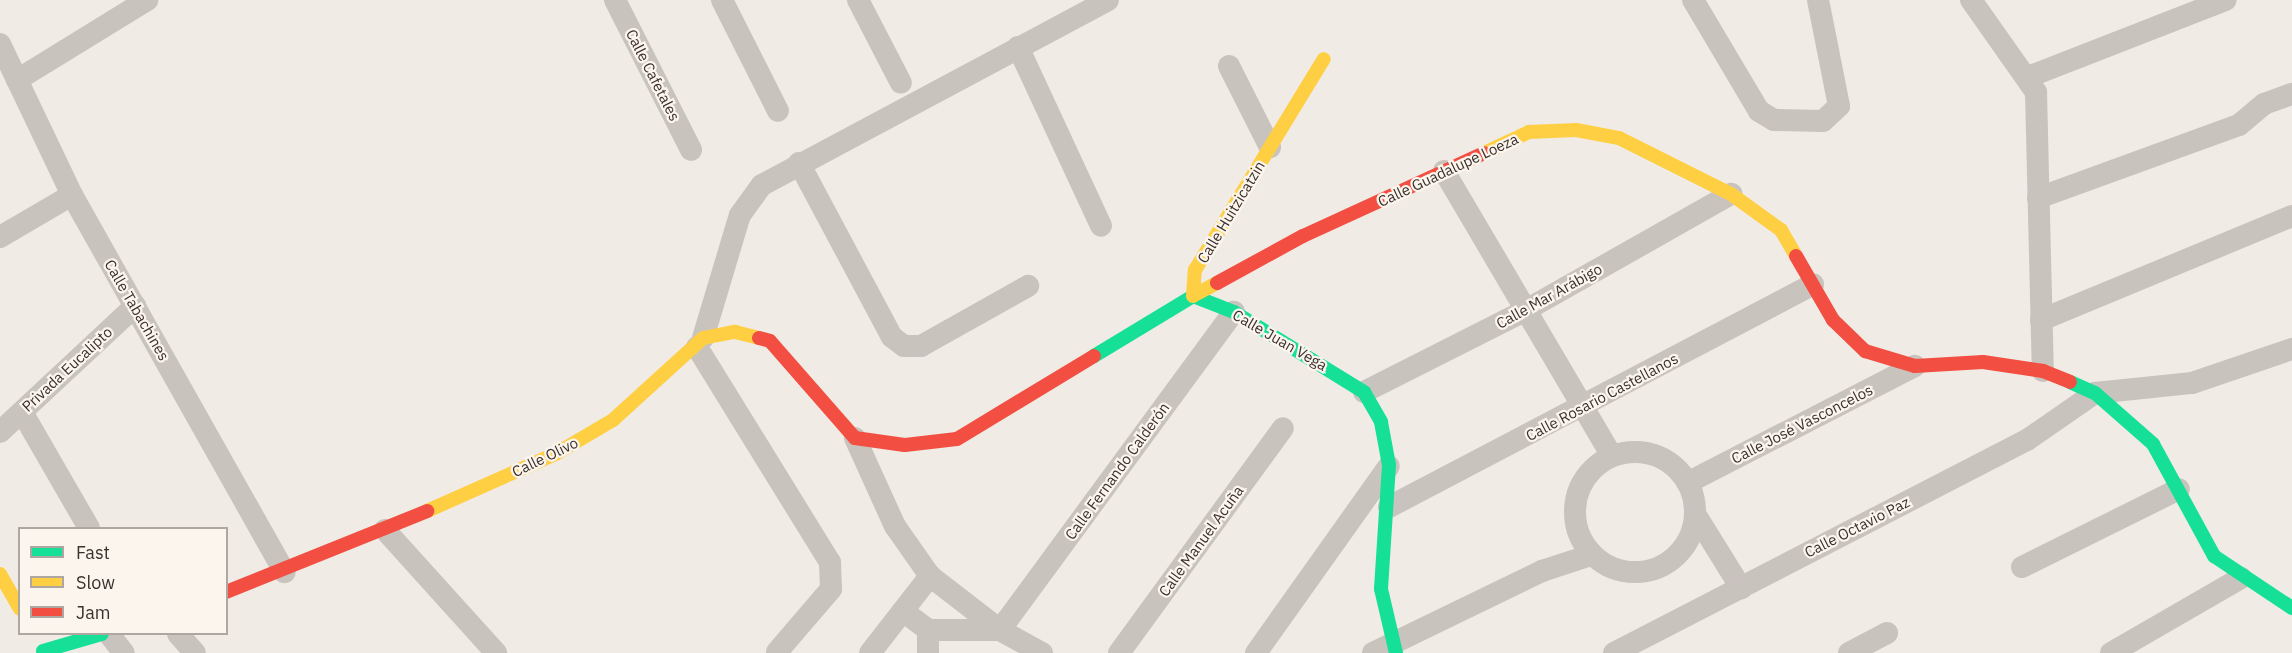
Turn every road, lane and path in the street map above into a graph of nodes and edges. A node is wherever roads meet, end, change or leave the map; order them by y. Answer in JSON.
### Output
{"nodes":[{"id":1,"x":147,"y":0,"type":"edge"},
{"id":2,"x":615,"y":0,"type":"edge"},
{"id":3,"x":722,"y":0,"type":"edge"},
{"id":4,"x":858,"y":0,"type":"edge"},
{"id":5,"x":1108,"y":0,"type":"edge"},
{"id":6,"x":1693,"y":0,"type":"edge"},
{"id":7,"x":1818,"y":0,"type":"edge"},
{"id":8,"x":1971,"y":0,"type":"edge"},
{"id":9,"x":2226,"y":0,"type":"edge"},
{"id":10,"x":1018,"y":47,"type":"junction"},
{"id":11,"x":2,"y":53,"type":"edge"},
{"id":12,"x":1324,"y":59,"type":"dead end"},
{"id":13,"x":1229,"y":66,"type":"dead end"},
{"id":14,"x":2028,"y":77,"type":"junction"},
{"id":15,"x":17,"y":80,"type":"junction"},
{"id":16,"x":902,"y":83,"type":"dead end"},
{"id":17,"x":2292,"y":94,"type":"edge"},
{"id":18,"x":778,"y":111,"type":"dead end"},
{"id":19,"x":1270,"y":147,"type":"junction"},
{"id":20,"x":691,"y":150,"type":"dead end"},
{"id":21,"x":799,"y":163,"type":"junction"},
{"id":22,"x":1444,"y":171,"type":"junction"},
{"id":23,"x":1731,"y":194,"type":"junction"},
{"id":24,"x":72,"y":195,"type":"junction"},
{"id":25,"x":2038,"y":198,"type":"junction"},
{"id":26,"x":2292,"y":216,"type":"edge"},
{"id":27,"x":1101,"y":226,"type":"dead end"},
{"id":28,"x":0,"y":237,"type":"edge"},
{"id":29,"x":1813,"y":284,"type":"junction"},
{"id":30,"x":1028,"y":286,"type":"dead end"},
{"id":31,"x":1193,"y":296,"type":"junction"},
{"id":32,"x":135,"y":306,"type":"junction"},
{"id":33,"x":1526,"y":310,"type":"junction"},
{"id":34,"x":1234,"y":312,"type":"junction"},
{"id":35,"x":2041,"y":320,"type":"junction"},
{"id":36,"x":700,"y":342,"type":"junction"},
{"id":37,"x":2292,"y":349,"type":"edge"},
{"id":38,"x":1915,"y":366,"type":"junction"},
{"id":39,"x":2043,"y":371,"type":"junction"},
{"id":40,"x":1364,"y":392,"type":"junction"},
{"id":41,"x":2095,"y":393,"type":"junction"},
{"id":42,"x":1580,"y":409,"type":"junction"},
{"id":43,"x":22,"y":411,"type":"junction"},
{"id":44,"x":1283,"y":428,"type":"dead end"},
{"id":45,"x":0,"y":432,"type":"edge"},
{"id":46,"x":855,"y":438,"type":"junction"},
{"id":47,"x":1611,"y":455,"type":"junction"},
{"id":48,"x":1389,"y":465,"type":"junction"},
{"id":49,"x":1689,"y":482,"type":"junction"},
{"id":50,"x":2180,"y":489,"type":"junction"},
{"id":51,"x":1389,"y":507,"type":"junction"},
{"id":52,"x":1697,"y":516,"type":"junction"},
{"id":53,"x":88,"y":527,"type":"edge"},
{"id":54,"x":385,"y":530,"type":"junction"},
{"id":55,"x":1576,"y":531,"type":"junction"},
{"id":56,"x":1591,"y":555,"type":"junction"},
{"id":57,"x":2022,"y":567,"type":"dead end"},
{"id":58,"x":1542,"y":571,"type":"junction"},
{"id":59,"x":284,"y":572,"type":"junction"},
{"id":60,"x":0,"y":574,"type":"edge"},
{"id":61,"x":930,"y":576,"type":"junction"},
{"id":62,"x":2241,"y":578,"type":"junction"},
{"id":63,"x":1741,"y":588,"type":"junction"},
{"id":64,"x":228,"y":591,"type":"edge"},
{"id":65,"x":18,"y":606,"type":"edge"},
{"id":66,"x":2291,"y":607,"type":"edge"},
{"id":67,"x":903,"y":611,"type":"junction"},
{"id":68,"x":928,"y":630,"type":"junction"},
{"id":69,"x":1000,"y":630,"type":"junction"},
{"id":70,"x":1887,"y":633,"type":"dead end"},
{"id":71,"x":94,"y":635,"type":"edge"},
{"id":72,"x":110,"y":635,"type":"edge"},
{"id":73,"x":180,"y":635,"type":"edge"},
{"id":74,"x":40,"y":648,"type":"edge"},
{"id":75,"x":1388,"y":650,"type":"edge"},
{"id":76,"x":777,"y":652,"type":"edge"},
{"id":77,"x":124,"y":653,"type":"edge"},
{"id":78,"x":195,"y":653,"type":"edge"},
{"id":79,"x":495,"y":653,"type":"edge"},
{"id":80,"x":870,"y":653,"type":"edge"},
{"id":81,"x":928,"y":653,"type":"edge"},
{"id":82,"x":1042,"y":653,"type":"edge"},
{"id":83,"x":1119,"y":653,"type":"edge"},
{"id":84,"x":1256,"y":653,"type":"edge"},
{"id":85,"x":1614,"y":653,"type":"edge"},
{"id":86,"x":1849,"y":653,"type":"edge"},
{"id":87,"x":2111,"y":653,"type":"edge"}],
"edges":[{"from":1,"to":15,"type":"street"},
{"from":2,"to":20,"type":"street","name":"Calle Cafetales"},
{"from":3,"to":18,"type":"street"},
{"from":4,"to":16,"type":"street"},
{"from":5,"to":10,"type":"street"},
{"from":6,"to":7,"type":"street"},
{"from":8,"to":14,"type":"street"},
{"from":9,"to":14,"type":"street"},
{"from":10,"to":21,"type":"street"},
{"from":10,"to":27,"type":"street"},
{"from":11,"to":15,"type":"street","name":"Calle Tabachines"},
{"from":12,"to":19,"type":"street"},
{"from":13,"to":19,"type":"street","name":"Calle Huitzicatzin"},
{"from":14,"to":25,"type":"street"},
{"from":15,"to":24,"type":"street","name":"Calle Tabachines"},
{"from":17,"to":25,"type":"street"},
{"from":19,"to":31,"type":"street","name":"Calle Huitzicatzin"},
{"from":21,"to":30,"type":"street"},
{"from":21,"to":36,"type":"street"},
{"from":22,"to":23,"type":"street","name":"Calle Guadalupe Loeza"},
{"from":22,"to":31,"type":"street","name":"Calle Guadalupe Loeza"},
{"from":22,"to":33,"type":"street"},
{"from":23,"to":29,"type":"street","name":"Calle Guadalupe Loeza"},
{"from":23,"to":33,"type":"street","name":"Calle Mar Arábigo"},
{"from":24,"to":28,"type":"street"},
{"from":24,"to":32,"type":"street","name":"Calle Tabachines"},
{"from":25,"to":35,"type":"street"},
{"from":26,"to":35,"type":"street"},
{"from":29,"to":38,"type":"street","name":"Calle Guadalupe Loeza"},
{"from":29,"to":42,"type":"street","name":"Calle Rosario Castellanos"},
{"from":31,"to":34,"type":"street","name":"Calle Juan Vega"},
{"from":31,"to":46,"type":"street"},
{"from":32,"to":43,"type":"street","name":"Privada Eucalipto"},
{"from":32,"to":59,"type":"street","name":"Calle Tabachines"},
{"from":33,"to":40,"type":"street","name":"Calle Mar Arábigo"},
{"from":33,"to":42,"type":"street"},
{"from":34,"to":40,"type":"street","name":"Calle Juan Vega"},
{"from":34,"to":69,"type":"street","name":"Calle Fernando Calderón"},
{"from":35,"to":39,"type":"street"},
{"from":36,"to":46,"type":"street"},
{"from":36,"to":54,"type":"street","name":"Calle Olivo"},
{"from":36,"to":76,"type":"street"},
{"from":37,"to":41,"type":"street"},
{"from":38,"to":39,"type":"street","name":"Calle Guadalupe Loeza"},
{"from":38,"to":49,"type":"street","name":"Calle José Vasconcelos"},
{"from":39,"to":41,"type":"street","name":"Calle Guadalupe Loeza"},
{"from":40,"to":48,"type":"street","name":"Calle Juan Vega"},
{"from":41,"to":50,"type":"street","name":"Calle Guadalupe Loeza"},
{"from":41,"to":63,"type":"street","name":"Calle Octavio Paz"},
{"from":42,"to":47,"type":"street"},
{"from":42,"to":51,"type":"street","name":"Calle Rosario Castellanos"},
{"from":43,"to":45,"type":"street","name":"Privada Eucalipto"},
{"from":43,"to":53,"type":"street"},
{"from":44,"to":83,"type":"street","name":"Calle Manuel Acuña"},
{"from":46,"to":61,"type":"street"},
{"from":47,"to":49,"type":"street"},
{"from":47,"to":55,"type":"street"},
{"from":48,"to":51,"type":"street","name":"Calle Juan Vega"},
{"from":48,"to":84,"type":"street"},
{"from":49,"to":52,"type":"street"},
{"from":50,"to":57,"type":"street"},
{"from":50,"to":62,"type":"street","name":"Calle Guadalupe Loeza"},
{"from":51,"to":75,"type":"street","name":"Calle Juan Vega"},
{"from":52,"to":56,"type":"street"},
{"from":52,"to":63,"type":"street"},
{"from":54,"to":59,"type":"street","name":"Calle Olivo"},
{"from":54,"to":79,"type":"street"},
{"from":55,"to":56,"type":"street"},
{"from":55,"to":58,"type":"street"},
{"from":56,"to":58,"type":"street"},
{"from":58,"to":75,"type":"street"},
{"from":59,"to":64,"type":"street","name":"Calle Olivo"},
{"from":60,"to":65,"type":"street"},
{"from":61,"to":67,"type":"street"},
{"from":61,"to":69,"type":"street"},
{"from":62,"to":66,"type":"street","name":"Calle Guadalupe Loeza"},
{"from":62,"to":87,"type":"street"},
{"from":63,"to":85,"type":"street","name":"Calle Octavio Paz"},
{"from":67,"to":68,"type":"street"},
{"from":67,"to":80,"type":"street"},
{"from":68,"to":69,"type":"street"},
{"from":68,"to":81,"type":"street"},
{"from":69,"to":82,"type":"street"},
{"from":70,"to":86,"type":"street"},
{"from":71,"to":74,"type":"street"},
{"from":72,"to":77,"type":"street"},
{"from":73,"to":78,"type":"street"}]}
